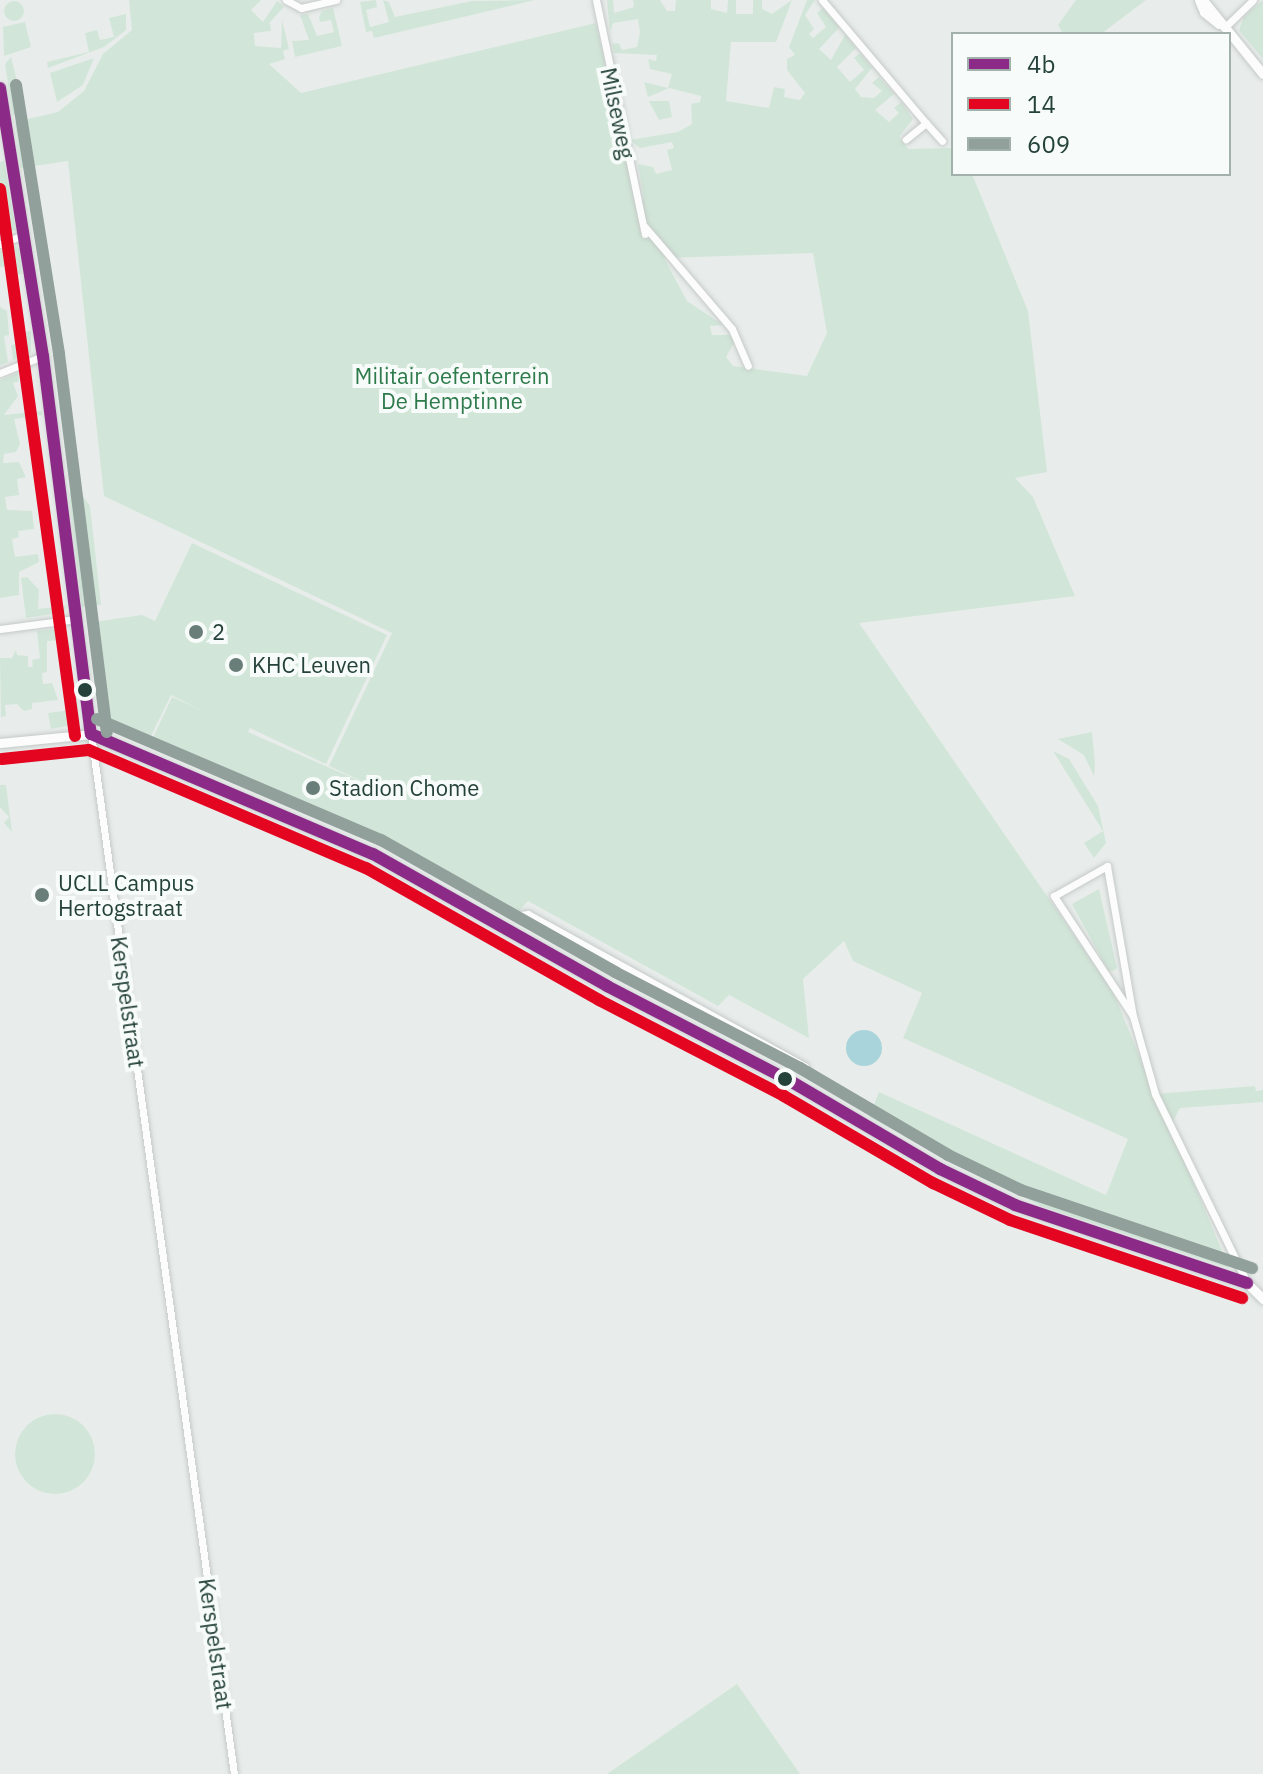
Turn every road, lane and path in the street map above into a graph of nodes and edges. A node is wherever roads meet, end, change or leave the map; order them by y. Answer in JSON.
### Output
{"nodes":[{"id":1,"x":286,"y":0,"type":"edge"},
{"id":2,"x":336,"y":0,"type":"edge"},
{"id":3,"x":596,"y":0,"type":"edge"},
{"id":4,"x":822,"y":0,"type":"edge"},
{"id":5,"x":1201,"y":0,"type":"edge"},
{"id":6,"x":1253,"y":0,"type":"edge"},
{"id":7,"x":1224,"y":28,"type":"junction"},
{"id":8,"x":1227,"y":32,"type":"edge"},
{"id":9,"x":1231,"y":36,"type":"edge"},
{"id":10,"x":1263,"y":74,"type":"edge"},
{"id":11,"x":0,"y":88,"type":"edge"},
{"id":12,"x":926,"y":123,"type":"junction"},
{"id":13,"x":906,"y":139,"type":"dead end"},
{"id":14,"x":942,"y":141,"type":"dead end"},
{"id":15,"x":11,"y":156,"type":"junction"},
{"id":16,"x":0,"y":158,"type":"edge"},
{"id":17,"x":642,"y":225,"type":"junction"},
{"id":18,"x":645,"y":234,"type":"dead end"},
{"id":19,"x":24,"y":235,"type":"junction"},
{"id":20,"x":0,"y":244,"type":"edge"},
{"id":21,"x":43,"y":356,"type":"junction"},
{"id":22,"x":748,"y":366,"type":"dead end"},
{"id":23,"x":0,"y":373,"type":"edge"},
{"id":24,"x":76,"y":619,"type":"junction"},
{"id":25,"x":0,"y":629,"type":"edge"},
{"id":26,"x":91,"y":734,"type":"junction"},
{"id":27,"x":0,"y":743,"type":"edge"},
{"id":28,"x":520,"y":915,"type":"dead end"},
{"id":29,"x":1133,"y":1016,"type":"junction"},
{"id":30,"x":805,"y":1066,"type":"dead end"},
{"id":31,"x":1247,"y":1283,"type":"junction"},
{"id":32,"x":1263,"y":1299,"type":"edge"},
{"id":33,"x":234,"y":1774,"type":"edge"}],
"edges":[{"from":1,"to":2,"type":"street"},
{"from":3,"to":17,"type":"street","name":"Milseweg"},
{"from":4,"to":12,"type":"street"},
{"from":5,"to":7,"type":"street"},
{"from":6,"to":7,"type":"street"},
{"from":7,"to":8,"type":"street"},
{"from":9,"to":10,"type":"street"},
{"from":11,"to":15,"type":"street","name":"Kerspelstraat"},
{"from":12,"to":13,"type":"street"},
{"from":12,"to":14,"type":"street"},
{"from":15,"to":16,"type":"street"},
{"from":15,"to":19,"type":"street","name":"Kerspelstraat"},
{"from":17,"to":18,"type":"street","name":"Milseweg"},
{"from":17,"to":22,"type":"street","name":"Milseweg"},
{"from":19,"to":20,"type":"street"},
{"from":19,"to":21,"type":"street","name":"Kerspelstraat"},
{"from":21,"to":23,"type":"street"},
{"from":21,"to":24,"type":"street","name":"Kerspelstraat"},
{"from":24,"to":25,"type":"street"},
{"from":24,"to":26,"type":"street","name":"Kerspelstraat"},
{"from":26,"to":27,"type":"street"},
{"from":26,"to":31,"type":"street"},
{"from":26,"to":33,"type":"street","name":"Kerspelstraat"},
{"from":28,"to":30,"type":"street"},
{"from":29,"to":29,"type":"street"},
{"from":29,"to":31,"type":"street"},
{"from":31,"to":32,"type":"street"}]}
